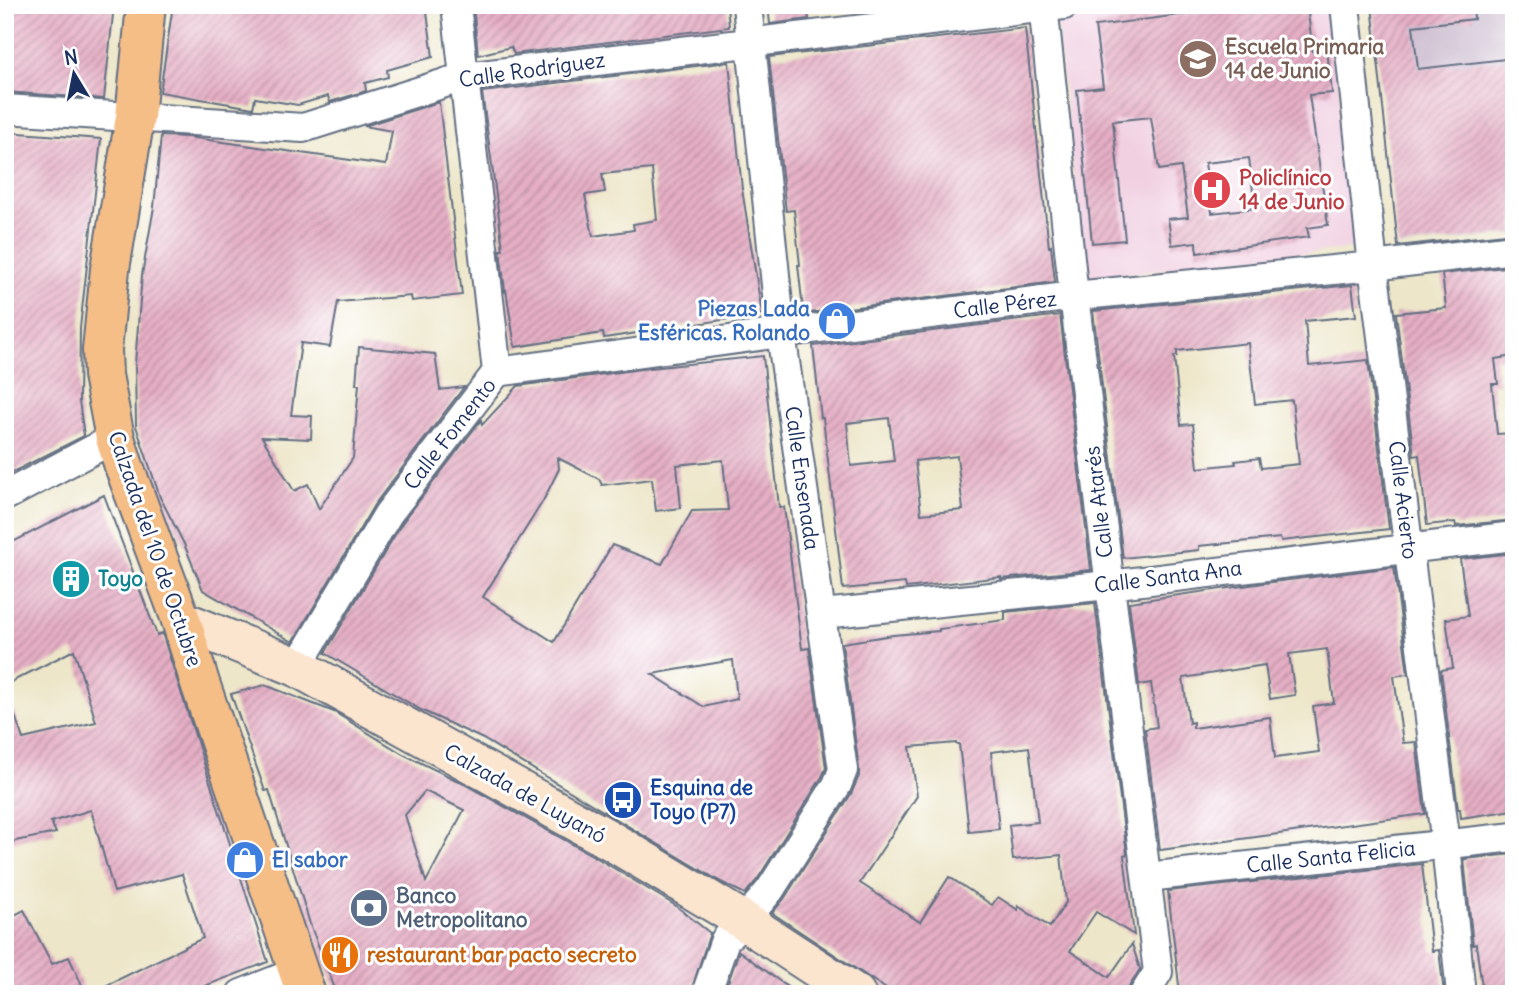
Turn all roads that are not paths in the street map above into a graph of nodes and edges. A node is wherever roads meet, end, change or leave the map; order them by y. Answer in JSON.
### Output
{"nodes":[{"id":1,"x":146,"y":5,"type":"edge"},
{"id":2,"x":456,"y":5,"type":"edge"},
{"id":3,"x":747,"y":5,"type":"edge"},
{"id":4,"x":1345,"y":5,"type":"edge"},
{"id":5,"x":1050,"y":6,"type":"edge"},
{"id":6,"x":751,"y":43,"type":"junction"},
{"id":7,"x":464,"y":77,"type":"junction"},
{"id":8,"x":5,"y":109,"type":"edge"},
{"id":9,"x":135,"y":117,"type":"junction"},
{"id":10,"x":1514,"y":248,"type":"edge"},
{"id":11,"x":1373,"y":266,"type":"junction"},
{"id":12,"x":1074,"y":296,"type":"junction"},
{"id":13,"x":781,"y":333,"type":"junction"},
{"id":14,"x":497,"y":372,"type":"junction"},
{"id":15,"x":115,"y":438,"type":"junction"},
{"id":16,"x":5,"y":496,"type":"edge"},
{"id":17,"x":1514,"y":536,"type":"edge"},
{"id":18,"x":1409,"y":548,"type":"junction"},
{"id":19,"x":1109,"y":585,"type":"junction"},
{"id":20,"x":822,"y":614,"type":"junction"},
{"id":21,"x":181,"y":620,"type":"junction"},
{"id":22,"x":297,"y":667,"type":"junction"},
{"id":23,"x":1514,"y":837,"type":"edge"},
{"id":24,"x":1446,"y":845,"type":"junction"},
{"id":25,"x":1147,"y":877,"type":"junction"},
{"id":26,"x":744,"y":921,"type":"junction"},
{"id":27,"x":302,"y":982,"type":"edge"},
{"id":28,"x":241,"y":994,"type":"edge"},
{"id":29,"x":706,"y":994,"type":"edge"},
{"id":30,"x":856,"y":994,"type":"edge"},
{"id":31,"x":1143,"y":994,"type":"edge"},
{"id":32,"x":1461,"y":994,"type":"edge"}],
"edges":[{"from":1,"to":9,"type":"main road","name":"Calzada del 10 de Octubre"},
{"from":2,"to":7,"type":"street","name":"Calle Fomento"},
{"from":3,"to":6,"type":"street","name":"Calle Ensenada"},
{"from":4,"to":11,"type":"street","name":"Calle Acierto"},
{"from":5,"to":6,"type":"street","name":"Calle Rodríguez"},
{"from":5,"to":12,"type":"street","name":"Calle Atarés"},
{"from":6,"to":7,"type":"street","name":"Calle Rodríguez"},
{"from":6,"to":13,"type":"street","name":"Calle Ensenada"},
{"from":7,"to":9,"type":"street","name":"Calle Rodríguez"},
{"from":7,"to":14,"type":"street","name":"Calle Fomento"},
{"from":8,"to":9,"type":"street","name":"Calle Rodríguez"},
{"from":9,"to":15,"type":"main road","name":"Calzada del 10 de Octubre"},
{"from":10,"to":11,"type":"street","name":"Calle Pérez"},
{"from":11,"to":12,"type":"street","name":"Calle Pérez"},
{"from":11,"to":18,"type":"street","name":"Calle Acierto"},
{"from":12,"to":13,"type":"street","name":"Calle Pérez"},
{"from":12,"to":19,"type":"street","name":"Calle Atarés"},
{"from":13,"to":14,"type":"street","name":"Calle Pérez"},
{"from":13,"to":20,"type":"street","name":"Calle Ensenada"},
{"from":14,"to":22,"type":"street","name":"Calle Fomento"},
{"from":15,"to":16,"type":"street"},
{"from":15,"to":21,"type":"main road","name":"Calzada del 10 de Octubre"},
{"from":17,"to":18,"type":"street","name":"Calle Santa Ana"},
{"from":18,"to":19,"type":"street","name":"Calle Santa Ana"},
{"from":18,"to":24,"type":"street","name":"Calle Acierto"},
{"from":19,"to":20,"type":"street","name":"Calle Santa Ana"},
{"from":19,"to":25,"type":"street","name":"Calle Atarés"},
{"from":20,"to":26,"type":"street","name":"Calle Ensenada"},
{"from":21,"to":22,"type":"main road","name":"Calzada de Luyanó"},
{"from":21,"to":27,"type":"main road","name":"Calzada del 10 de Octubre"},
{"from":22,"to":26,"type":"main road","name":"Calzada de Luyanó"},
{"from":23,"to":24,"type":"street","name":"Calle Santa Felicia"},
{"from":24,"to":25,"type":"street","name":"Calle Santa Felicia"},
{"from":24,"to":32,"type":"street","name":"Calle Acierto"},
{"from":25,"to":31,"type":"street","name":"Calle Atarés"},
{"from":26,"to":29,"type":"street","name":"Calle Ensenada"},
{"from":26,"to":30,"type":"main road","name":"Calzada de Luyanó"},
{"from":27,"to":28,"type":"street"}]}
